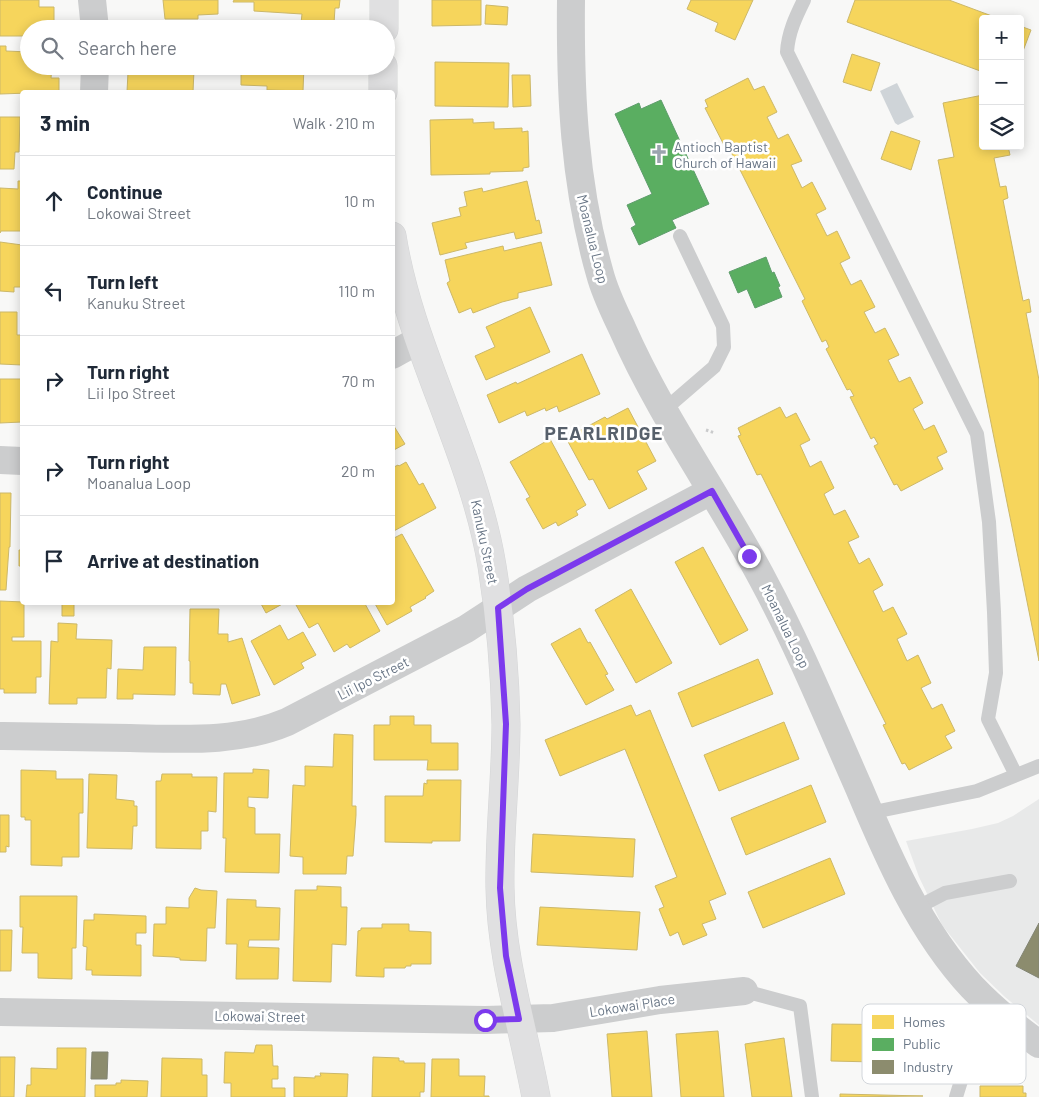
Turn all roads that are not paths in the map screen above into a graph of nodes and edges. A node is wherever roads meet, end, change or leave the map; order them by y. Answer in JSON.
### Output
{"nodes":[{"id":1,"x":92,"y":0,"type":"edge"},
{"id":2,"x":384,"y":0,"type":"edge"},
{"id":3,"x":571,"y":0,"type":"edge"},
{"id":4,"x":804,"y":0,"type":"edge"},
{"id":5,"x":94,"y":20,"type":"edge"},
{"id":6,"x":384,"y":20,"type":"edge"},
{"id":7,"x":95,"y":75,"type":"edge"},
{"id":8,"x":383,"y":75,"type":"edge"},
{"id":9,"x":94,"y":90,"type":"edge"},
{"id":10,"x":383,"y":90,"type":"edge"},
{"id":11,"x":680,"y":236,"type":"dead end"},
{"id":12,"x":395,"y":251,"type":"edge"},
{"id":13,"x":419,"y":340,"type":"junction"},
{"id":14,"x":395,"y":353,"type":"edge"},
{"id":15,"x":663,"y":411,"type":"junction"},
{"id":16,"x":0,"y":460,"type":"edge"},
{"id":17,"x":20,"y":462,"type":"edge"},
{"id":18,"x":712,"y":491,"type":"junction"},
{"id":19,"x":498,"y":608,"type":"junction"},
{"id":20,"x":0,"y":736,"type":"edge"},
{"id":21,"x":1039,"y":766,"type":"edge"},
{"id":22,"x":1016,"y":774,"type":"junction"},
{"id":23,"x":869,"y":813,"type":"junction"},
{"id":24,"x":1010,"y":881,"type":"dead end"},
{"id":25,"x":916,"y":908,"type":"junction"},
{"id":26,"x":744,"y":991,"type":"joint"},
{"id":27,"x":990,"y":1004,"type":"edge"},
{"id":28,"x":0,"y":1012,"type":"edge"},
{"id":29,"x":519,"y":1019,"type":"junction"},
{"id":30,"x":1026,"y":1035,"type":"edge"},
{"id":31,"x":1039,"y":1044,"type":"edge"},
{"id":32,"x":960,"y":1084,"type":"edge"},
{"id":33,"x":536,"y":1097,"type":"edge"},
{"id":34,"x":812,"y":1097,"type":"edge"},
{"id":35,"x":956,"y":1097,"type":"edge"}],
"edges":[{"from":1,"to":5,"type":"street"},
{"from":2,"to":6,"type":"street"},
{"from":3,"to":15,"type":"street","name":"Moanalua Loop"},
{"from":4,"to":22,"type":"lane"},
{"from":7,"to":9,"type":"street"},
{"from":8,"to":10,"type":"street"},
{"from":11,"to":15,"type":"lane"},
{"from":12,"to":13,"type":"street","name":"Kanuku Street"},
{"from":13,"to":14,"type":"street"},
{"from":13,"to":19,"type":"street","name":"Kanuku Street"},
{"from":15,"to":18,"type":"street","name":"Moanalua Loop"},
{"from":16,"to":17,"type":"street"},
{"from":18,"to":19,"type":"street","name":"Lii Ipo Street"},
{"from":18,"to":23,"type":"street","name":"Moanalua Loop"},
{"from":19,"to":20,"type":"street","name":"Lii Ipo Street"},
{"from":19,"to":29,"type":"street","name":"Kanuku Street"},
{"from":21,"to":22,"type":"lane"},
{"from":22,"to":23,"type":"lane"},
{"from":23,"to":25,"type":"street","name":"Moanalua Loop"},
{"from":24,"to":25,"type":"lane"},
{"from":25,"to":27,"type":"street","name":"Moanalua Loop"},
{"from":26,"to":29,"type":"street","name":"Lokowai Place"},
{"from":26,"to":34,"type":"lane"},
{"from":28,"to":29,"type":"street","name":"Lokowai Street"},
{"from":29,"to":33,"type":"street","name":"Kanuku Street"},
{"from":30,"to":31,"type":"street","name":"Moanalua Loop"},
{"from":32,"to":35,"type":"lane"}]}
